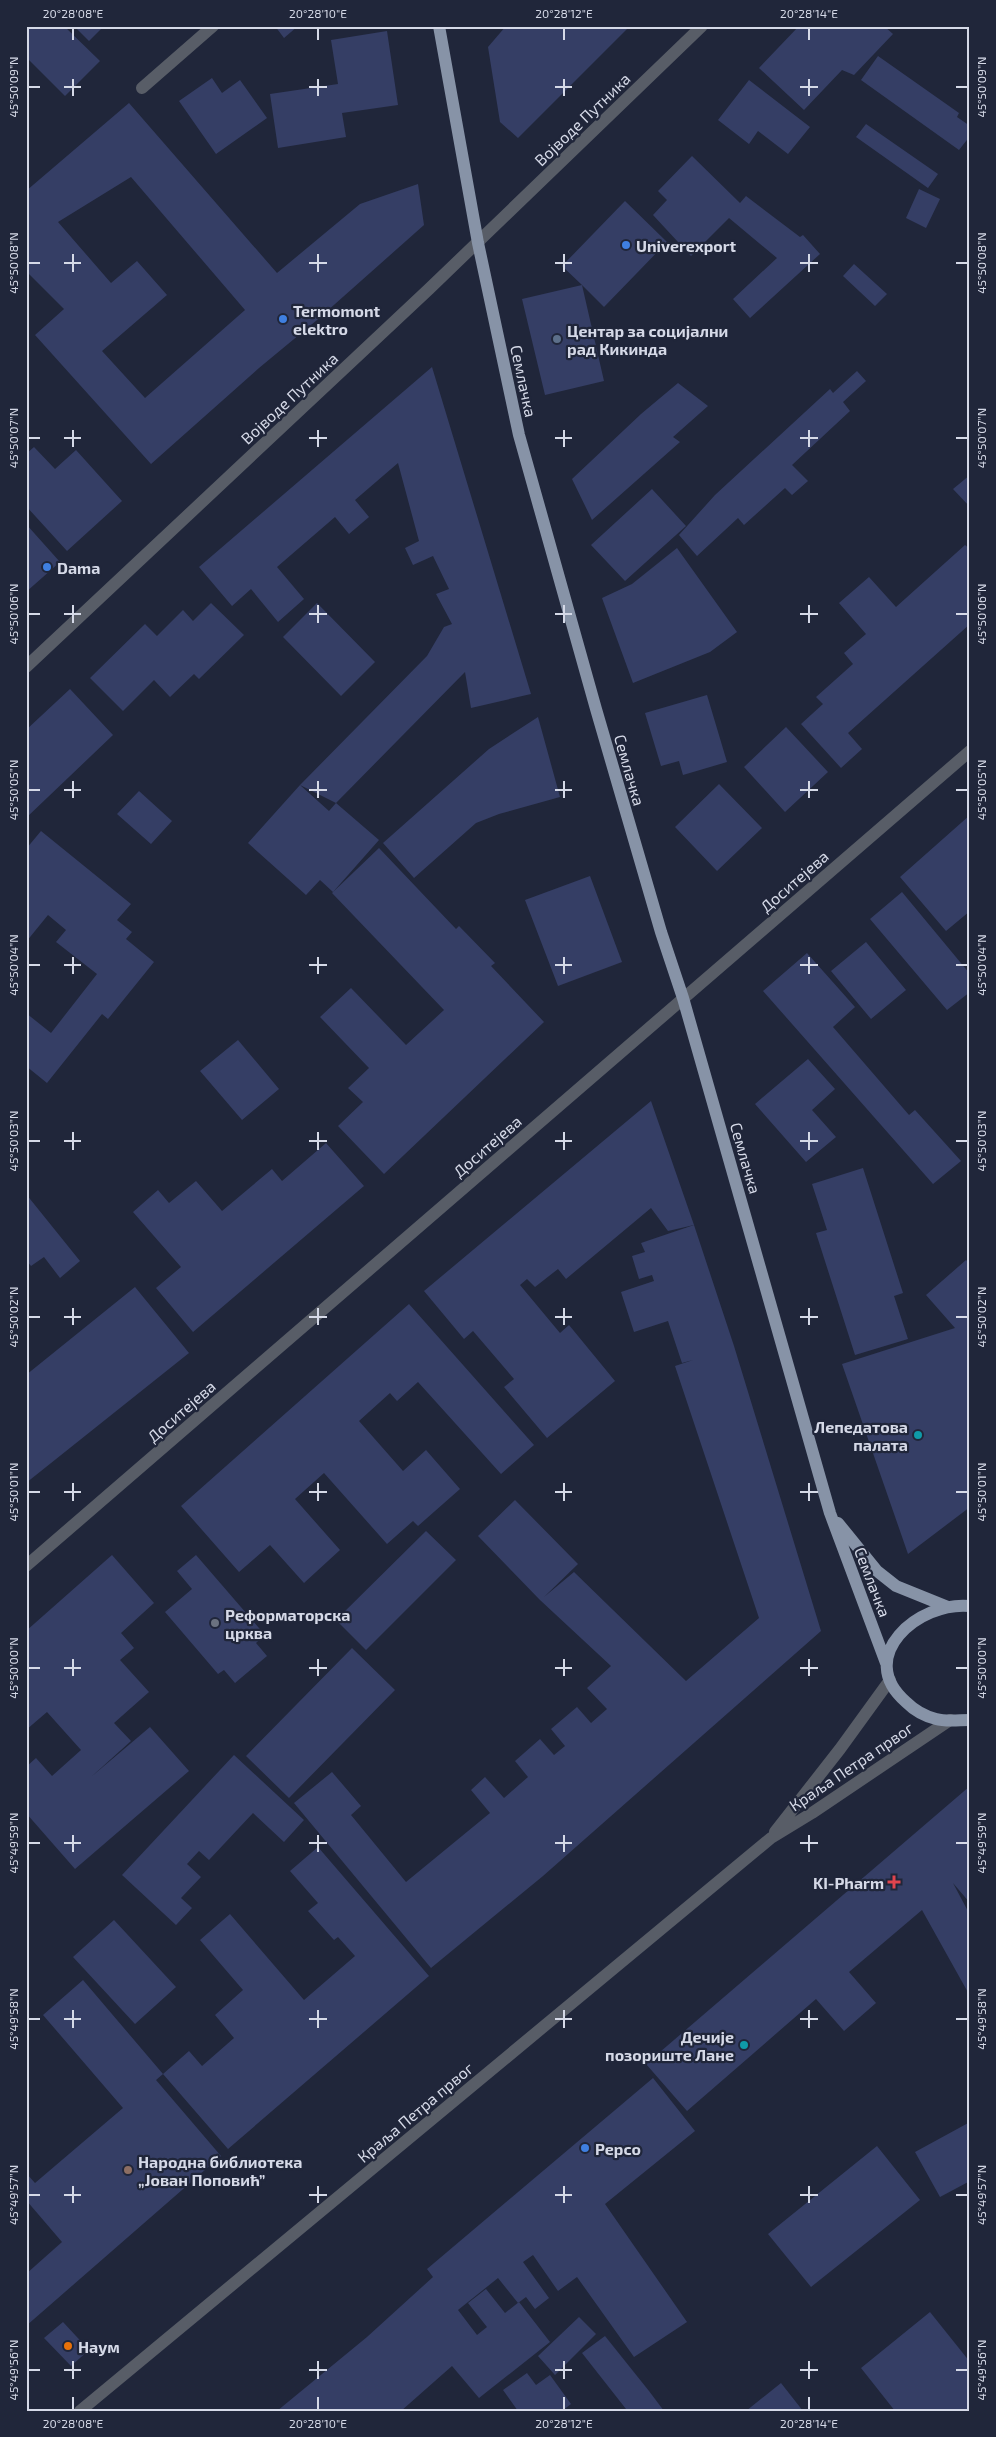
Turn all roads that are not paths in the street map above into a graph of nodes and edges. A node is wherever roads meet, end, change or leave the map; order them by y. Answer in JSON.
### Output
{"nodes":[{"id":1,"x":213,"y":26,"type":"edge"},
{"id":2,"x":439,"y":26,"type":"edge"},
{"id":3,"x":702,"y":26,"type":"edge"},
{"id":4,"x":142,"y":88,"type":"dead end"},
{"id":5,"x":478,"y":243,"type":"junction"},
{"id":6,"x":26,"y":667,"type":"edge"},
{"id":7,"x":970,"y":751,"type":"edge"},
{"id":8,"x":683,"y":998,"type":"junction"},
{"id":9,"x":830,"y":1513,"type":"junction"},
{"id":10,"x":26,"y":1566,"type":"edge"},
{"id":11,"x":970,"y":1606,"type":"edge"},
{"id":12,"x":948,"y":1607,"type":"junction"},
{"id":13,"x":886,"y":1663,"type":"junction"},
{"id":14,"x":890,"y":1680,"type":"junction"},
{"id":15,"x":950,"y":1720,"type":"junction"},
{"id":16,"x":970,"y":1720,"type":"edge"},
{"id":17,"x":770,"y":1838,"type":"junction"},
{"id":18,"x":80,"y":2411,"type":"edge"}],
"edges":[{"from":1,"to":4,"type":"street"},
{"from":2,"to":5,"type":"main road","name":"Семлачка"},
{"from":3,"to":5,"type":"street","name":"Војводе Путника"},
{"from":5,"to":6,"type":"street","name":"Војводе Путника"},
{"from":5,"to":8,"type":"main road","name":"Семлачка"},
{"from":7,"to":8,"type":"street","name":"Доситејева"},
{"from":8,"to":9,"type":"main road","name":"Семлачка"},
{"from":8,"to":10,"type":"street","name":"Доситејева"},
{"from":9,"to":12,"type":"main road","name":"Семлачка"},
{"from":9,"to":13,"type":"main road","name":"Семлачка"},
{"from":11,"to":12,"type":"main road"},
{"from":12,"to":13,"type":"main road"},
{"from":13,"to":14,"type":"main road","name":"Семлачка"},
{"from":14,"to":15,"type":"main road"},
{"from":14,"to":17,"type":"street","name":"Краља Петра првог"},
{"from":15,"to":16,"type":"main road"},
{"from":15,"to":17,"type":"street","name":"Краља Петра првог"},
{"from":17,"to":18,"type":"street","name":"Краља Петра првог"}]}
